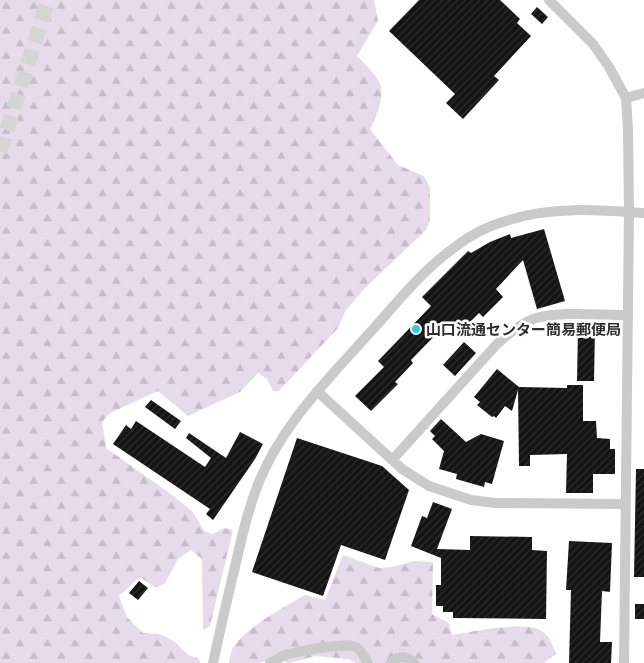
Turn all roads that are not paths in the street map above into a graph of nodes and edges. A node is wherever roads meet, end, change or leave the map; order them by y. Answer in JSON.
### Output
{"nodes":[{"id":1,"x":549,"y":0,"type":"edge"},
{"id":2,"x":644,"y":93,"type":"edge"},
{"id":3,"x":626,"y":98,"type":"junction"},
{"id":4,"x":629,"y":212,"type":"junction"},
{"id":5,"x":644,"y":213,"type":"edge"},
{"id":6,"x":627,"y":315,"type":"junction"},
{"id":7,"x":317,"y":391,"type":"junction"},
{"id":8,"x":393,"y":460,"type":"junction"},
{"id":9,"x":625,"y":504,"type":"junction"},
{"id":10,"x":213,"y":663,"type":"edge"},
{"id":11,"x":270,"y":663,"type":"edge"},
{"id":12,"x":368,"y":663,"type":"edge"},
{"id":13,"x":390,"y":663,"type":"edge"},
{"id":14,"x":414,"y":663,"type":"edge"},
{"id":15,"x":624,"y":663,"type":"edge"}],
"edges":[{"from":1,"to":3,"type":"street"},
{"from":2,"to":3,"type":"street"},
{"from":3,"to":4,"type":"street"},
{"from":4,"to":5,"type":"street"},
{"from":4,"to":6,"type":"street"},
{"from":4,"to":7,"type":"street"},
{"from":6,"to":8,"type":"street"},
{"from":6,"to":9,"type":"street"},
{"from":7,"to":8,"type":"street"},
{"from":7,"to":10,"type":"street"},
{"from":8,"to":9,"type":"street"},
{"from":9,"to":15,"type":"street"},
{"from":11,"to":12,"type":"street"},
{"from":13,"to":14,"type":"street"}]}
